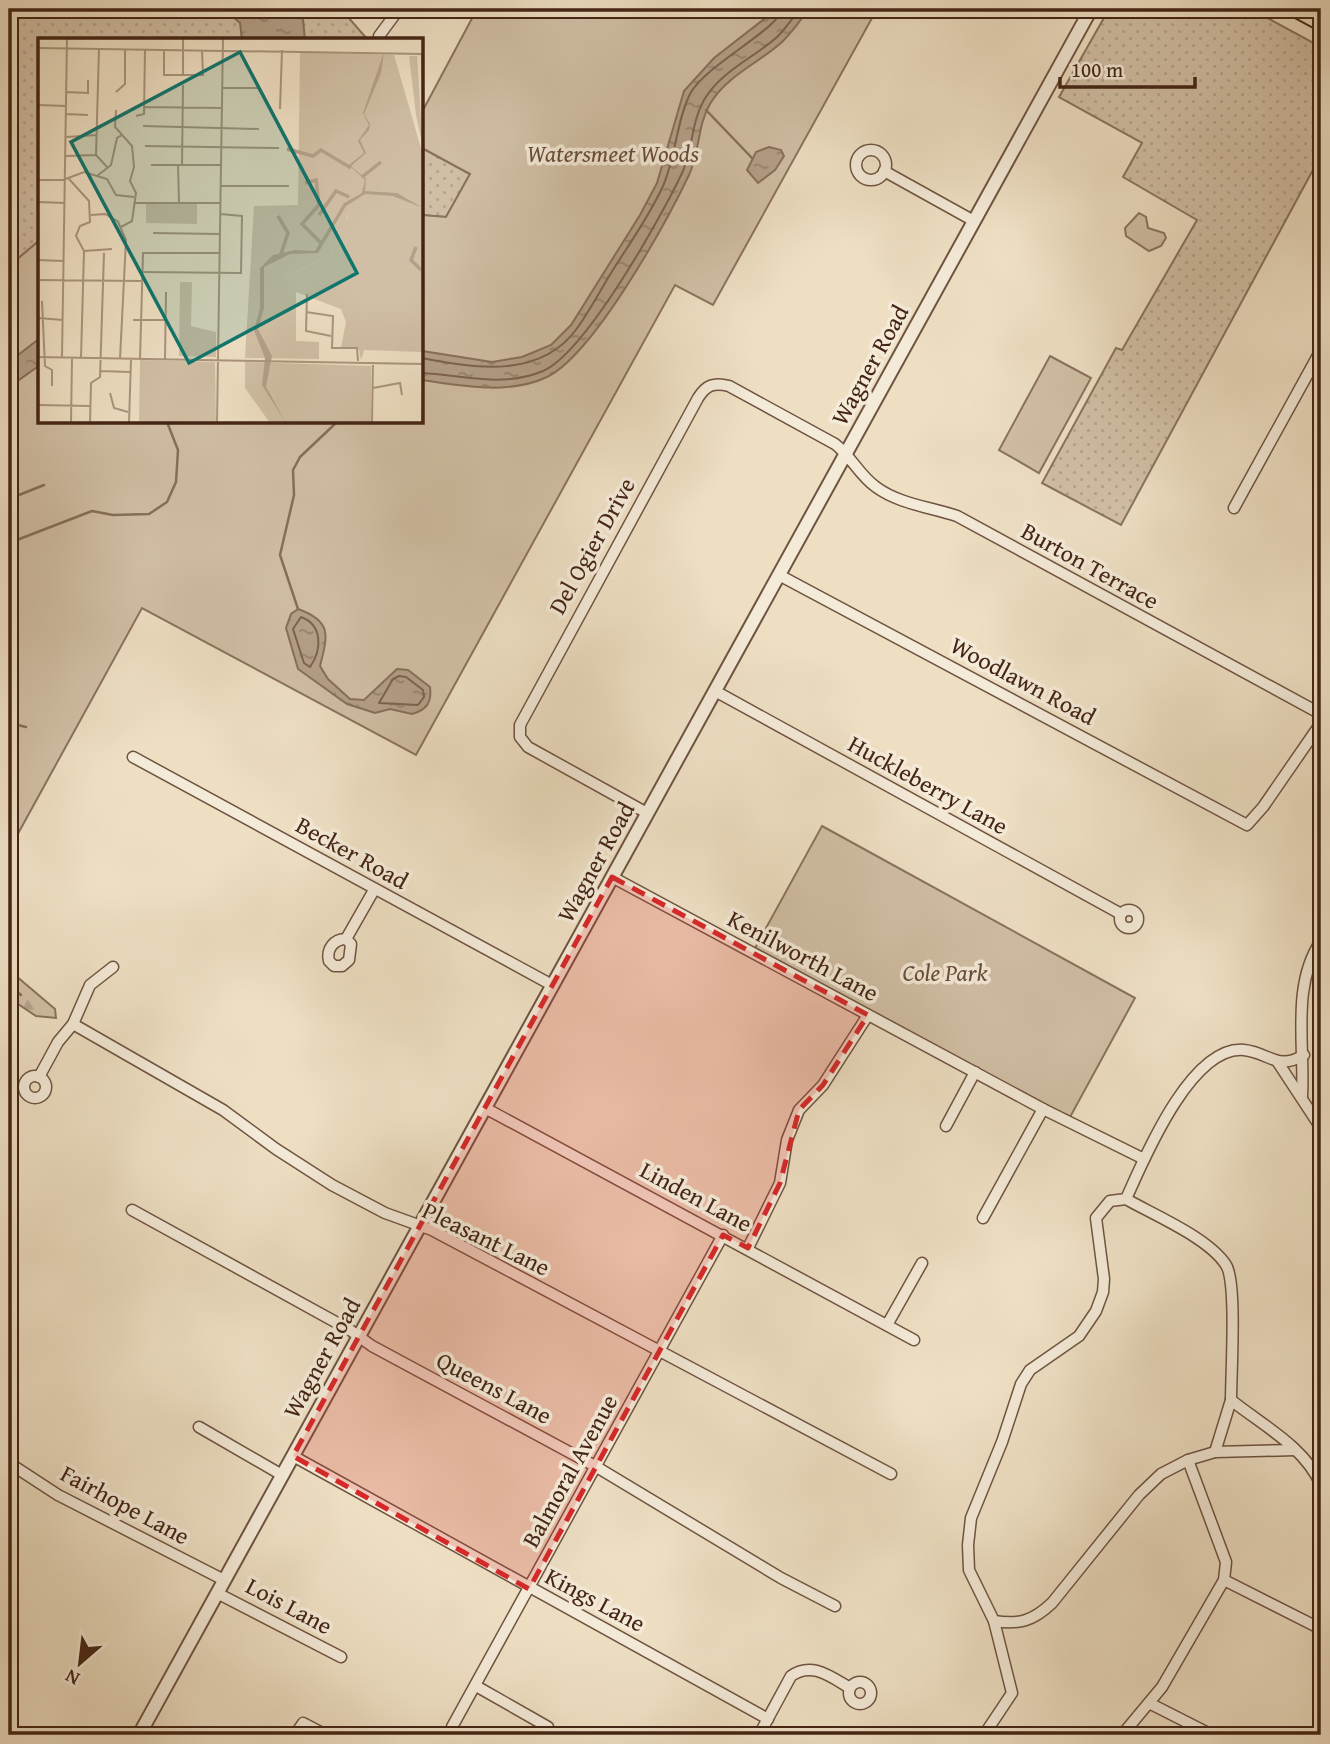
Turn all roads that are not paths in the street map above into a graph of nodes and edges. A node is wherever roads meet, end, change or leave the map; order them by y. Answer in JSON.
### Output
{"nodes":[{"id":1,"x":399,"y":9,"type":"edge"},
{"id":2,"x":1091,"y":9,"type":"edge"},
{"id":3,"x":1296,"y":9,"type":"edge"},
{"id":4,"x":1321,"y":23,"type":"edge"},
{"id":5,"x":379,"y":36,"type":"dead end"},
{"id":6,"x":884,"y":171,"type":"dead end"},
{"id":7,"x":974,"y":221,"type":"junction"},
{"id":8,"x":1321,"y":349,"type":"edge"},
{"id":9,"x":846,"y":452,"type":"junction"},
{"id":10,"x":1234,"y":508,"type":"dead end"},
{"id":11,"x":779,"y":575,"type":"junction"},
{"id":12,"x":715,"y":691,"type":"junction"},
{"id":13,"x":1321,"y":714,"type":"edge"},
{"id":14,"x":1321,"y":723,"type":"edge"},
{"id":15,"x":133,"y":757,"type":"dead end"},
{"id":16,"x":648,"y":813,"type":"junction"},
{"id":17,"x":612,"y":877,"type":"junction"},
{"id":18,"x":374,"y":890,"type":"junction"},
{"id":19,"x":1121,"y":914,"type":"dead end"},
{"id":20,"x":346,"y":939,"type":"dead end"},
{"id":21,"x":1321,"y":941,"type":"edge"},
{"id":22,"x":113,"y":967,"type":"dead end"},
{"id":23,"x":552,"y":985,"type":"junction"},
{"id":24,"x":868,"y":1015,"type":"junction"},
{"id":25,"x":73,"y":1024,"type":"junction"},
{"id":26,"x":1304,"y":1055,"type":"junction"},
{"id":27,"x":1277,"y":1061,"type":"junction"},
{"id":28,"x":975,"y":1072,"type":"junction"},
{"id":29,"x":39,"y":1077,"type":"dead end"},
{"id":30,"x":1302,"y":1096,"type":"junction"},
{"id":31,"x":485,"y":1108,"type":"junction"},
{"id":32,"x":1042,"y":1109,"type":"junction"},
{"id":33,"x":946,"y":1126,"type":"dead end"},
{"id":34,"x":1321,"y":1128,"type":"edge"},
{"id":35,"x":1144,"y":1159,"type":"junction"},
{"id":36,"x":1126,"y":1199,"type":"junction"},
{"id":37,"x":132,"y":1210,"type":"dead end"},
{"id":38,"x":984,"y":1218,"type":"dead end"},
{"id":39,"x":419,"y":1226,"type":"junction"},
{"id":40,"x":723,"y":1235,"type":"junction"},
{"id":41,"x":748,"y":1248,"type":"junction"},
{"id":42,"x":922,"y":1263,"type":"dead end"},
{"id":43,"x":887,"y":1325,"type":"junction"},
{"id":44,"x":359,"y":1336,"type":"junction"},
{"id":45,"x":914,"y":1340,"type":"dead end"},
{"id":46,"x":660,"y":1353,"type":"junction"},
{"id":47,"x":1231,"y":1400,"type":"junction"},
{"id":48,"x":199,"y":1427,"type":"dead end"},
{"id":49,"x":1295,"y":1450,"type":"junction"},
{"id":50,"x":1215,"y":1452,"type":"junction"},
{"id":51,"x":293,"y":1456,"type":"junction"},
{"id":52,"x":1188,"y":1460,"type":"junction"},
{"id":53,"x":9,"y":1463,"type":"edge"},
{"id":54,"x":595,"y":1466,"type":"junction"},
{"id":55,"x":891,"y":1474,"type":"dead end"},
{"id":56,"x":282,"y":1475,"type":"junction"},
{"id":57,"x":1321,"y":1485,"type":"edge"},
{"id":58,"x":224,"y":1580,"type":"junction"},
{"id":59,"x":1224,"y":1580,"type":"junction"},
{"id":60,"x":529,"y":1589,"type":"junction"},
{"id":61,"x":217,"y":1593,"type":"junction"},
{"id":62,"x":835,"y":1606,"type":"dead end"},
{"id":63,"x":994,"y":1621,"type":"junction"},
{"id":64,"x":1321,"y":1629,"type":"edge"},
{"id":65,"x":341,"y":1657,"type":"dead end"},
{"id":66,"x":476,"y":1686,"type":"junction"},
{"id":67,"x":850,"y":1688,"type":"dead end"},
{"id":68,"x":1149,"y":1703,"type":"junction"},
{"id":69,"x":768,"y":1719,"type":"junction"},
{"id":70,"x":452,"y":1727,"type":"dead end"},
{"id":71,"x":548,"y":1727,"type":"dead end"},
{"id":72,"x":139,"y":1735,"type":"edge"},
{"id":73,"x":295,"y":1735,"type":"edge"},
{"id":74,"x":326,"y":1735,"type":"edge"},
{"id":75,"x":759,"y":1735,"type":"edge"},
{"id":76,"x":984,"y":1735,"type":"edge"},
{"id":77,"x":1122,"y":1735,"type":"edge"},
{"id":78,"x":1212,"y":1735,"type":"edge"}],
"edges":[{"from":1,"to":5,"type":"street"},
{"from":2,"to":7,"type":"street","name":"Wagner Road"},
{"from":3,"to":4,"type":"main road"},
{"from":6,"to":7,"type":"street"},
{"from":7,"to":9,"type":"street","name":"Wagner Road"},
{"from":8,"to":10,"type":"street"},
{"from":9,"to":11,"type":"street","name":"Wagner Road"},
{"from":9,"to":13,"type":"street","name":"Burton Terrace"},
{"from":9,"to":16,"type":"street","name":"Del Ogier Drive"},
{"from":11,"to":12,"type":"street","name":"Wagner Road"},
{"from":11,"to":14,"type":"street","name":"Woodlawn Road"},
{"from":12,"to":16,"type":"street","name":"Wagner Road"},
{"from":12,"to":19,"type":"street","name":"Huckleberry Lane"},
{"from":15,"to":18,"type":"street","name":"Becker Road"},
{"from":16,"to":17,"type":"street","name":"Wagner Road"},
{"from":17,"to":23,"type":"street","name":"Wagner Road"},
{"from":17,"to":24,"type":"street","name":"Kenilworth Lane"},
{"from":18,"to":20,"type":"street"},
{"from":18,"to":23,"type":"street","name":"Becker Road"},
{"from":21,"to":26,"type":"street"},
{"from":22,"to":25,"type":"street"},
{"from":23,"to":31,"type":"street","name":"Wagner Road"},
{"from":24,"to":28,"type":"street","name":"Kenilworth Lane"},
{"from":24,"to":41,"type":"street"},
{"from":25,"to":29,"type":"street"},
{"from":25,"to":39,"type":"street","name":"Pleasant Lane"},
{"from":26,"to":27,"type":"street"},
{"from":26,"to":30,"type":"street"},
{"from":27,"to":30,"type":"street"},
{"from":27,"to":35,"type":"street"},
{"from":28,"to":32,"type":"street","name":"Kenilworth Lane"},
{"from":28,"to":33,"type":"street"},
{"from":30,"to":34,"type":"street"},
{"from":31,"to":39,"type":"street","name":"Wagner Road"},
{"from":31,"to":40,"type":"street","name":"Linden Lane"},
{"from":32,"to":35,"type":"street","name":"Kenilworth Lane"},
{"from":32,"to":38,"type":"street"},
{"from":35,"to":36,"type":"street"},
{"from":36,"to":47,"type":"street"},
{"from":36,"to":63,"type":"street"},
{"from":37,"to":44,"type":"street","name":"Queens Lane"},
{"from":39,"to":44,"type":"street","name":"Wagner Road"},
{"from":39,"to":46,"type":"street","name":"Pleasant Lane"},
{"from":40,"to":41,"type":"street","name":"Linden Lane"},
{"from":40,"to":46,"type":"street","name":"Balmoral Avenue"},
{"from":41,"to":43,"type":"street","name":"Linden Lane"},
{"from":42,"to":43,"type":"street"},
{"from":43,"to":45,"type":"street","name":"Linden Lane"},
{"from":44,"to":51,"type":"street","name":"Wagner Road"},
{"from":44,"to":54,"type":"street","name":"Queens Lane"},
{"from":46,"to":54,"type":"street","name":"Balmoral Avenue"},
{"from":46,"to":55,"type":"street","name":"Pleasant Lane"},
{"from":47,"to":49,"type":"street"},
{"from":47,"to":50,"type":"street"},
{"from":48,"to":56,"type":"street"},
{"from":49,"to":50,"type":"street"},
{"from":49,"to":57,"type":"street"},
{"from":50,"to":52,"type":"street"},
{"from":51,"to":56,"type":"street","name":"Wagner Road"},
{"from":51,"to":60,"type":"street","name":"Kings Lane"},
{"from":52,"to":59,"type":"street"},
{"from":52,"to":63,"type":"street"},
{"from":53,"to":58,"type":"street","name":"Fairhope Lane"},
{"from":54,"to":60,"type":"street","name":"Balmoral Avenue"},
{"from":54,"to":62,"type":"street","name":"Queens Lane"},
{"from":56,"to":58,"type":"street","name":"Wagner Road"},
{"from":58,"to":61,"type":"street","name":"Wagner Road"},
{"from":59,"to":64,"type":"street"},
{"from":59,"to":68,"type":"street"},
{"from":60,"to":66,"type":"street","name":"Balmoral Avenue"},
{"from":60,"to":69,"type":"street","name":"Kings Lane"},
{"from":61,"to":65,"type":"street","name":"Lois Lane"},
{"from":61,"to":72,"type":"street","name":"Wagner Road"},
{"from":63,"to":76,"type":"street"},
{"from":66,"to":70,"type":"street","name":"Balmoral Avenue"},
{"from":66,"to":71,"type":"street"},
{"from":67,"to":69,"type":"street"},
{"from":68,"to":77,"type":"street"},
{"from":68,"to":78,"type":"street"},
{"from":69,"to":75,"type":"street"},
{"from":73,"to":74,"type":"street"}]}
